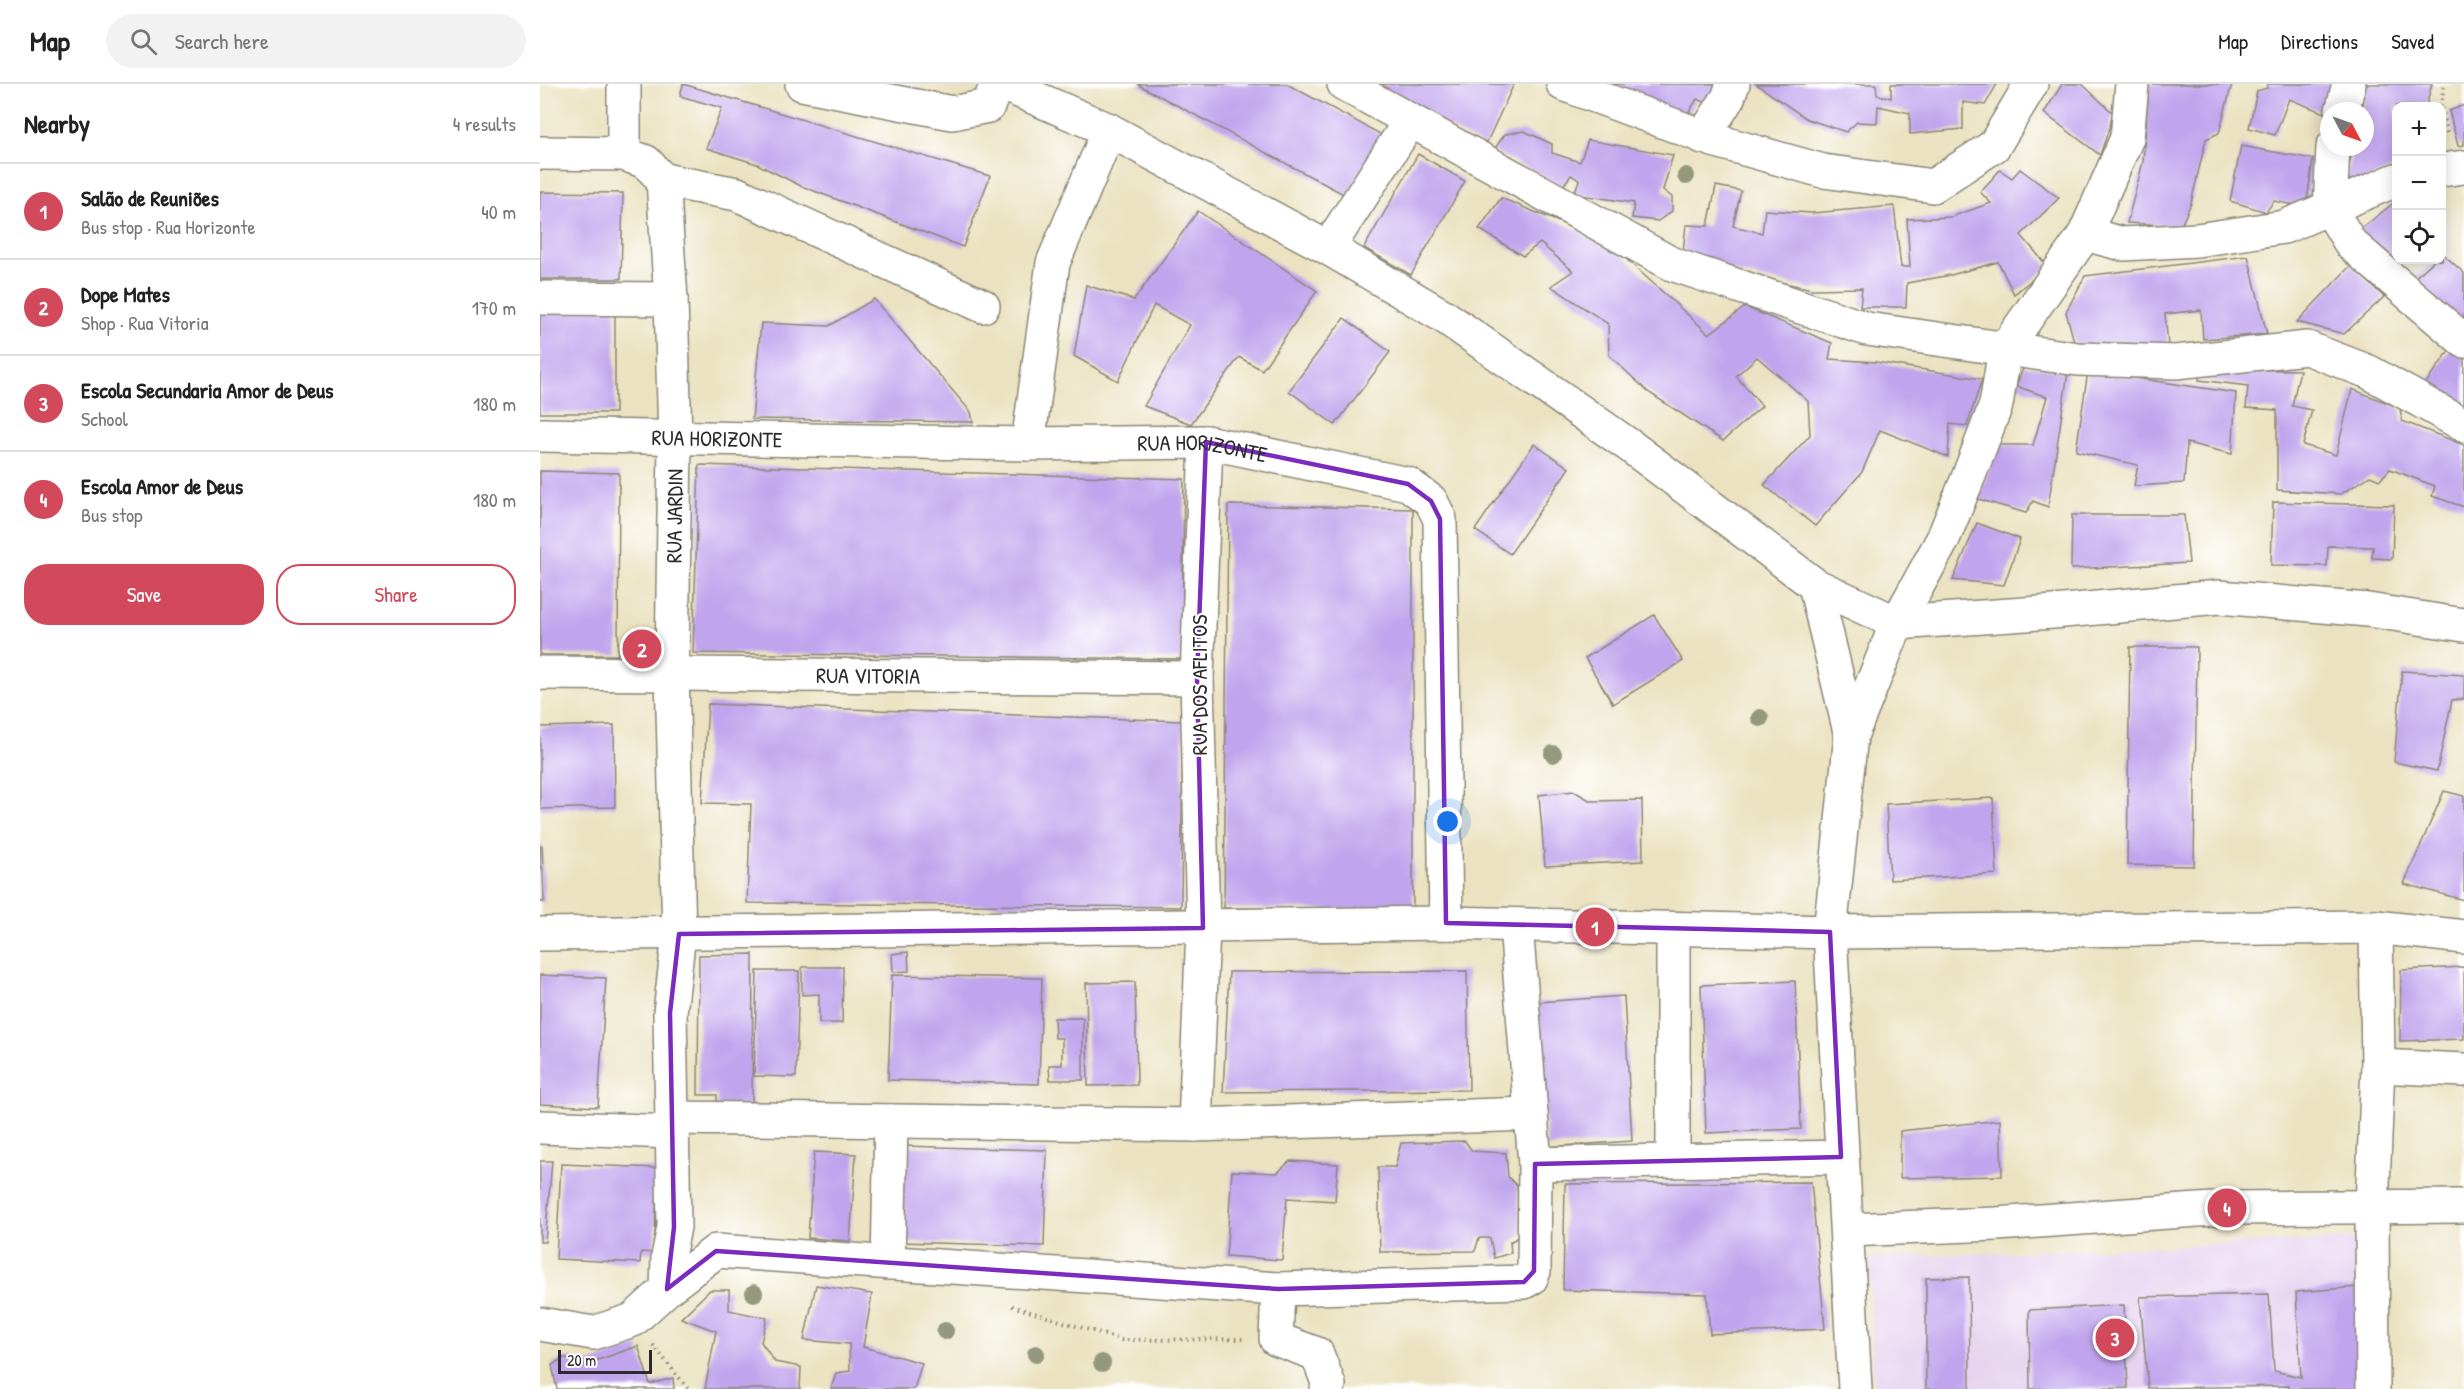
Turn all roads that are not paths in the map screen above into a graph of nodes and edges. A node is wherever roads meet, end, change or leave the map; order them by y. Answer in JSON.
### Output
{"nodes":[{"id":1,"x":624,"y":84,"type":"edge"},
{"id":2,"x":802,"y":84,"type":"edge"},
{"id":3,"x":997,"y":84,"type":"edge"},
{"id":4,"x":1003,"y":84,"type":"edge"},
{"id":5,"x":1344,"y":84,"type":"edge"},
{"id":6,"x":1563,"y":84,"type":"edge"},
{"id":7,"x":1733,"y":84,"type":"edge"},
{"id":8,"x":2031,"y":84,"type":"edge"},
{"id":9,"x":2132,"y":84,"type":"edge"},
{"id":10,"x":2349,"y":84,"type":"edge"},
{"id":11,"x":2344,"y":102,"type":"edge"},
{"id":12,"x":1410,"y":121,"type":"junction"},
{"id":13,"x":1109,"y":130,"type":"junction"},
{"id":14,"x":1703,"y":137,"type":"junction"},
{"id":15,"x":540,"y":153,"type":"edge"},
{"id":16,"x":624,"y":154,"type":"junction"},
{"id":17,"x":2333,"y":156,"type":"edge"},
{"id":18,"x":2464,"y":167,"type":"edge"},
{"id":19,"x":2446,"y":169,"type":"edge"},
{"id":20,"x":663,"y":180,"type":"junction"},
{"id":21,"x":2392,"y":182,"type":"edge"},
{"id":22,"x":2330,"y":209,"type":"junction"},
{"id":23,"x":2085,"y":234,"type":"junction"},
{"id":24,"x":1328,"y":248,"type":"junction"},
{"id":25,"x":540,"y":298,"type":"edge"},
{"id":26,"x":672,"y":299,"type":"junction"},
{"id":27,"x":984,"y":306,"type":"dead end"},
{"id":28,"x":2464,"y":341,"type":"edge"},
{"id":29,"x":2005,"y":349,"type":"junction"},
{"id":30,"x":2464,"y":425,"type":"edge"},
{"id":31,"x":540,"y":435,"type":"edge"},
{"id":32,"x":675,"y":438,"type":"junction"},
{"id":33,"x":1206,"y":442,"type":"junction"},
{"id":34,"x":1029,"y":444,"type":"junction"},
{"id":35,"x":1815,"y":585,"type":"junction"},
{"id":36,"x":1897,"y":623,"type":"junction"},
{"id":37,"x":2464,"y":626,"type":"edge"},
{"id":38,"x":540,"y":673,"type":"edge"},
{"id":39,"x":672,"y":673,"type":"junction"},
{"id":40,"x":1197,"y":678,"type":"junction"},
{"id":41,"x":1851,"y":736,"type":"junction"},
{"id":42,"x":1446,"y":924,"type":"junction"},
{"id":43,"x":1516,"y":925,"type":"junction"},
{"id":44,"x":2376,"y":927,"type":"junction"},
{"id":45,"x":1203,"y":928,"type":"junction"},
{"id":46,"x":1673,"y":929,"type":"junction"},
{"id":47,"x":1830,"y":932,"type":"junction"},
{"id":48,"x":540,"y":934,"type":"edge"},
{"id":49,"x":679,"y":934,"type":"junction"},
{"id":50,"x":2464,"y":937,"type":"edge"},
{"id":51,"x":2378,"y":1066,"type":"junction"},
{"id":52,"x":2464,"y":1070,"type":"edge"},
{"id":53,"x":1531,"y":1114,"type":"junction"},
{"id":54,"x":891,"y":1120,"type":"junction"},
{"id":55,"x":672,"y":1125,"type":"junction"},
{"id":56,"x":1195,"y":1125,"type":"junction"},
{"id":57,"x":540,"y":1127,"type":"edge"},
{"id":58,"x":1841,"y":1157,"type":"junction"},
{"id":59,"x":1673,"y":1160,"type":"junction"},
{"id":60,"x":1535,"y":1164,"type":"junction"},
{"id":61,"x":2464,"y":1206,"type":"edge"},
{"id":62,"x":2372,"y":1208,"type":"junction"},
{"id":63,"x":1848,"y":1230,"type":"junction"},
{"id":64,"x":888,"y":1263,"type":"junction"},
{"id":65,"x":666,"y":1289,"type":"junction"},
{"id":66,"x":1278,"y":1289,"type":"junction"},
{"id":67,"x":540,"y":1324,"type":"edge"},
{"id":68,"x":1327,"y":1389,"type":"edge"},
{"id":69,"x":1855,"y":1389,"type":"edge"},
{"id":70,"x":2373,"y":1389,"type":"edge"}],
"edges":[{"from":1,"to":16,"type":"street"},
{"from":2,"to":3,"type":"street"},
{"from":4,"to":13,"type":"street"},
{"from":5,"to":12,"type":"street"},
{"from":6,"to":14,"type":"street"},
{"from":7,"to":14,"type":"street"},
{"from":8,"to":14,"type":"street"},
{"from":9,"to":23,"type":"street"},
{"from":10,"to":11,"type":"street"},
{"from":12,"to":24,"type":"street"},
{"from":12,"to":29,"type":"street"},
{"from":13,"to":24,"type":"street"},
{"from":13,"to":34,"type":"street"},
{"from":15,"to":16,"type":"street"},
{"from":16,"to":20,"type":"street"},
{"from":17,"to":22,"type":"street"},
{"from":18,"to":19,"type":"street"},
{"from":20,"to":26,"type":"street","name":"RUA JARDIN"},
{"from":20,"to":27,"type":"street"},
{"from":21,"to":22,"type":"street"},
{"from":22,"to":23,"type":"street"},
{"from":22,"to":28,"type":"street"},
{"from":23,"to":29,"type":"street"},
{"from":24,"to":35,"type":"street"},
{"from":25,"to":26,"type":"street"},
{"from":26,"to":32,"type":"street","name":"RUA JARDIN"},
{"from":29,"to":30,"type":"street"},
{"from":29,"to":36,"type":"street"},
{"from":31,"to":32,"type":"street","name":"RUA HORIZONTE"},
{"from":32,"to":34,"type":"street","name":"RUA HORIZONTE"},
{"from":32,"to":39,"type":"street","name":"RUA JARDIN"},
{"from":33,"to":34,"type":"street","name":"RUA HORIZONTE"},
{"from":33,"to":40,"type":"street","name":"RUA DOS AFLITOS"},
{"from":33,"to":42,"type":"street","name":"RUA HORIZONTE"},
{"from":35,"to":36,"type":"street"},
{"from":35,"to":41,"type":"street"},
{"from":36,"to":37,"type":"street"},
{"from":36,"to":41,"type":"street"},
{"from":38,"to":39,"type":"street","name":"RUA VITORIA"},
{"from":39,"to":40,"type":"street","name":"RUA VITORIA"},
{"from":39,"to":49,"type":"street","name":"RUA JARDIN"},
{"from":40,"to":45,"type":"street","name":"RUA DOS AFLITOS"},
{"from":41,"to":47,"type":"street"},
{"from":42,"to":43,"type":"street"},
{"from":42,"to":45,"type":"street"},
{"from":43,"to":46,"type":"street"},
{"from":43,"to":53,"type":"street"},
{"from":44,"to":47,"type":"street"},
{"from":44,"to":50,"type":"street"},
{"from":44,"to":51,"type":"street"},
{"from":45,"to":49,"type":"street"},
{"from":45,"to":56,"type":"street","name":"RUA DOS AFLITOS"},
{"from":46,"to":47,"type":"street"},
{"from":46,"to":59,"type":"street"},
{"from":47,"to":58,"type":"street"},
{"from":48,"to":49,"type":"street"},
{"from":49,"to":55,"type":"street","name":"RUA JARDIN"},
{"from":51,"to":52,"type":"street"},
{"from":51,"to":62,"type":"street"},
{"from":53,"to":56,"type":"street"},
{"from":53,"to":60,"type":"street"},
{"from":54,"to":55,"type":"street"},
{"from":54,"to":56,"type":"street"},
{"from":54,"to":64,"type":"street"},
{"from":55,"to":57,"type":"street"},
{"from":55,"to":65,"type":"street","name":"RUA JARDIN"},
{"from":58,"to":59,"type":"street"},
{"from":58,"to":63,"type":"street"},
{"from":59,"to":60,"type":"street"},
{"from":60,"to":66,"type":"street"},
{"from":61,"to":62,"type":"street"},
{"from":62,"to":63,"type":"street"},
{"from":62,"to":70,"type":"street"},
{"from":63,"to":69,"type":"street"},
{"from":64,"to":65,"type":"street"},
{"from":64,"to":66,"type":"street"},
{"from":65,"to":67,"type":"street"},
{"from":66,"to":68,"type":"street"}]}
